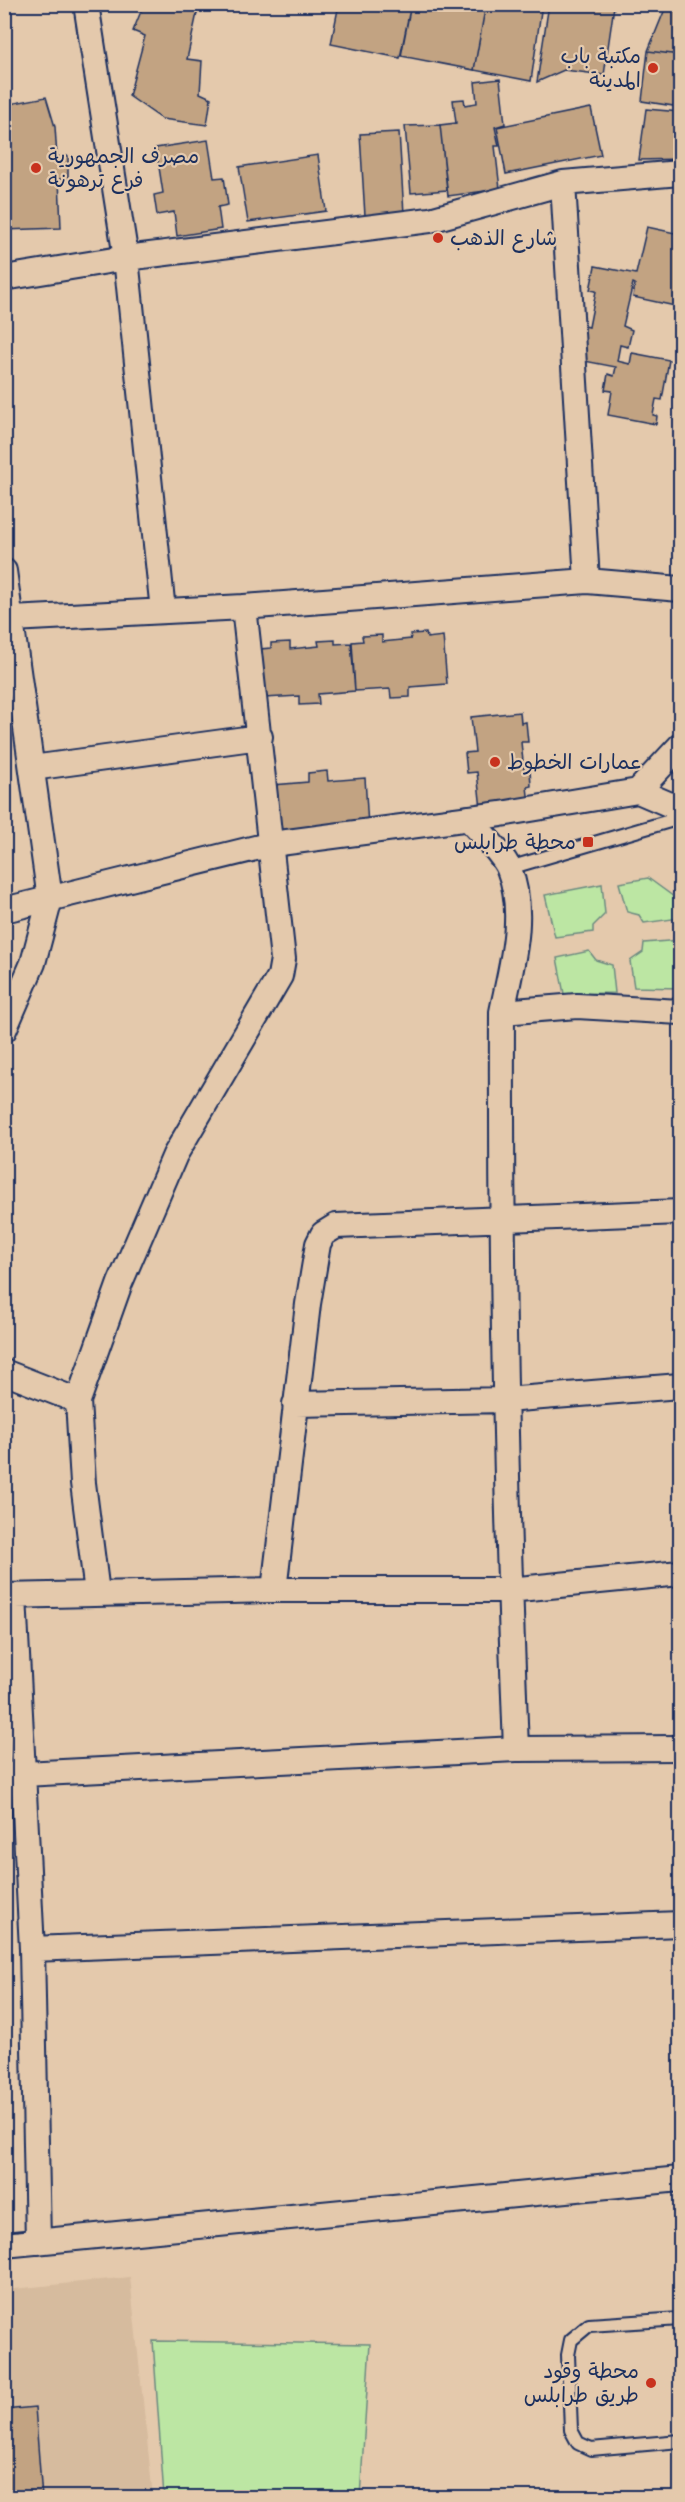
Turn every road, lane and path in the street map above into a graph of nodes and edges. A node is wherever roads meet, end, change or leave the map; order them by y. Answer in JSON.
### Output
{"nodes":[{"id":1,"x":86,"y":4,"type":"edge"},
{"id":2,"x":680,"y":173,"type":"edge"},
{"id":3,"x":563,"y":183,"type":"junction"},
{"id":4,"x":126,"y":258,"type":"junction"},
{"id":5,"x":4,"y":278,"type":"edge"},
{"id":6,"x":4,"y":571,"type":"edge"},
{"id":7,"x":5,"y":577,"type":"edge"},
{"id":8,"x":587,"y":581,"type":"junction"},
{"id":9,"x":681,"y":589,"type":"edge"},
{"id":10,"x":244,"y":606,"type":"junction"},
{"id":11,"x":163,"y":611,"type":"junction"},
{"id":12,"x":12,"y":619,"type":"junction"},
{"id":13,"x":260,"y":737,"type":"junction"},
{"id":14,"x":681,"y":746,"type":"edge"},
{"id":15,"x":32,"y":768,"type":"junction"},
{"id":16,"x":638,"y":791,"type":"junction"},
{"id":17,"x":681,"y":809,"type":"edge"},
{"id":18,"x":468,"y":818,"type":"junction"},
{"id":19,"x":681,"y":818,"type":"edge"},
{"id":20,"x":272,"y":844,"type":"junction"},
{"id":21,"x":509,"y":868,"type":"junction"},
{"id":22,"x":51,"y":900,"type":"junction"},
{"id":23,"x":4,"y":910,"type":"edge"},
{"id":24,"x":502,"y":1012,"type":"junction"},
{"id":25,"x":681,"y":1012,"type":"edge"},
{"id":26,"x":4,"y":1030,"type":"edge"},
{"id":27,"x":681,"y":1212,"type":"edge"},
{"id":28,"x":501,"y":1218,"type":"junction"},
{"id":29,"x":4,"y":1372,"type":"edge"},
{"id":30,"x":681,"y":1386,"type":"edge"},
{"id":31,"x":505,"y":1400,"type":"junction"},
{"id":32,"x":78,"y":1401,"type":"junction"},
{"id":33,"x":295,"y":1404,"type":"junction"},
{"id":34,"x":681,"y":1573,"type":"edge"},
{"id":35,"x":274,"y":1590,"type":"junction"},
{"id":36,"x":510,"y":1590,"type":"junction"},
{"id":37,"x":97,"y":1593,"type":"junction"},
{"id":38,"x":9,"y":1596,"type":"edge"},
{"id":39,"x":681,"y":1748,"type":"edge"},
{"id":40,"x":516,"y":1749,"type":"junction"},
{"id":41,"x":14,"y":1775,"type":"edge"},
{"id":42,"x":681,"y":1923,"type":"edge"},
{"id":43,"x":32,"y":1949,"type":"junction"},
{"id":44,"x":681,"y":2179,"type":"edge"},
{"id":45,"x":38,"y":2242,"type":"junction"},
{"id":46,"x":4,"y":2245,"type":"edge"},
{"id":47,"x":681,"y":2319,"type":"edge"},
{"id":48,"x":681,"y":2441,"type":"edge"}],
"edges":[{"from":1,"to":4,"type":"street"},
{"from":2,"to":3,"type":"street"},
{"from":3,"to":4,"type":"street"},
{"from":3,"to":8,"type":"street"},
{"from":4,"to":5,"type":"street"},
{"from":4,"to":11,"type":"street"},
{"from":6,"to":7,"type":"street"},
{"from":7,"to":12,"type":"street"},
{"from":8,"to":9,"type":"street"},
{"from":8,"to":10,"type":"street"},
{"from":10,"to":11,"type":"street"},
{"from":10,"to":13,"type":"street"},
{"from":11,"to":12,"type":"street"},
{"from":12,"to":15,"type":"street"},
{"from":13,"to":15,"type":"street"},
{"from":13,"to":20,"type":"street"},
{"from":14,"to":16,"type":"street"},
{"from":15,"to":22,"type":"street"},
{"from":16,"to":17,"type":"street"},
{"from":16,"to":18,"type":"street"},
{"from":18,"to":20,"type":"street"},
{"from":18,"to":21,"type":"street"},
{"from":19,"to":21,"type":"lane"},
{"from":20,"to":22,"type":"street"},
{"from":20,"to":32,"type":"street"},
{"from":21,"to":24,"type":"street"},
{"from":22,"to":23,"type":"street"},
{"from":22,"to":26,"type":"street"},
{"from":24,"to":25,"type":"street"},
{"from":24,"to":28,"type":"street"},
{"from":27,"to":28,"type":"street"},
{"from":28,"to":31,"type":"street"},
{"from":28,"to":33,"type":"street"},
{"from":29,"to":32,"type":"street"},
{"from":30,"to":31,"type":"street"},
{"from":31,"to":33,"type":"street"},
{"from":31,"to":36,"type":"street"},
{"from":32,"to":37,"type":"street"},
{"from":33,"to":35,"type":"street"},
{"from":34,"to":36,"type":"street"},
{"from":35,"to":36,"type":"street"},
{"from":35,"to":37,"type":"street"},
{"from":36,"to":40,"type":"street"},
{"from":37,"to":38,"type":"street"},
{"from":38,"to":41,"type":"street"},
{"from":39,"to":40,"type":"street"},
{"from":40,"to":41,"type":"street"},
{"from":41,"to":43,"type":"street"},
{"from":42,"to":43,"type":"street"},
{"from":43,"to":45,"type":"street"},
{"from":44,"to":45,"type":"street"},
{"from":45,"to":46,"type":"street"},
{"from":47,"to":48,"type":"lane"}]}
